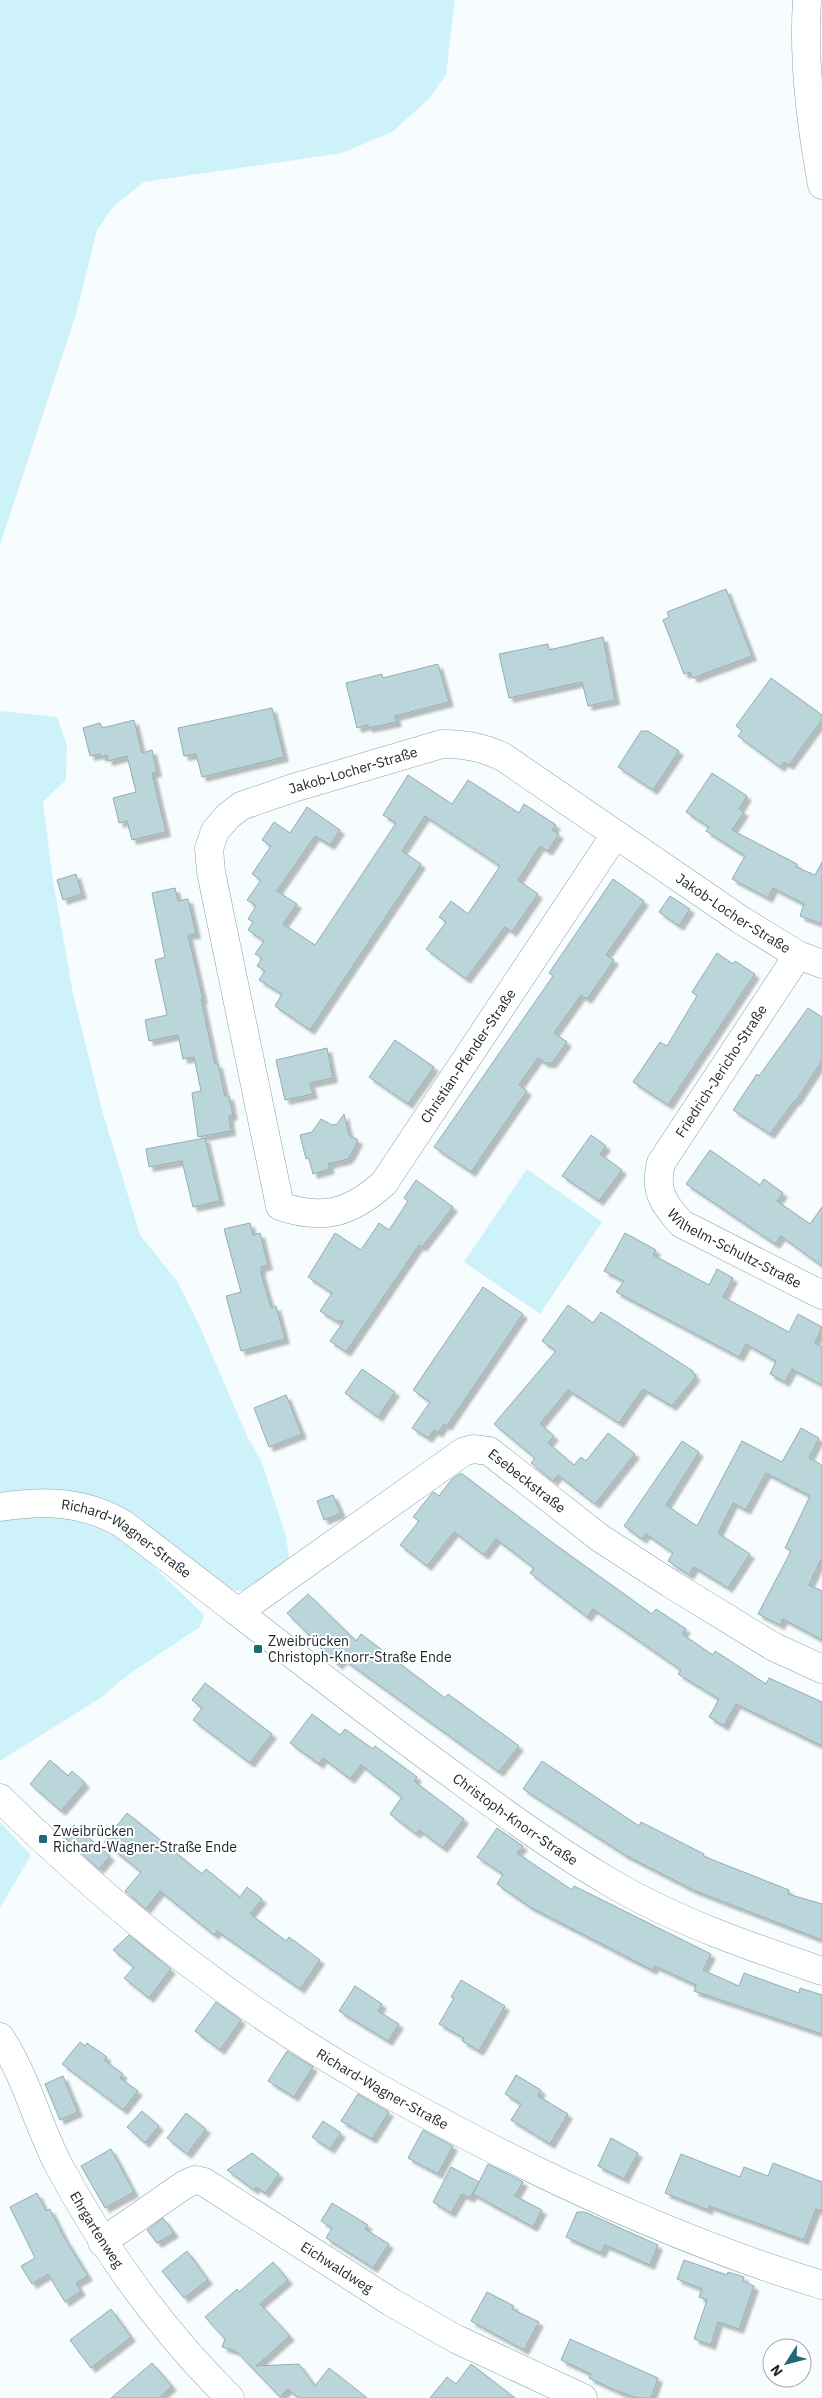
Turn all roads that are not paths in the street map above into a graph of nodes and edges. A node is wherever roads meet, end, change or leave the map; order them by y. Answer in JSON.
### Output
{"nodes":[{"id":1,"x":807,"y":0,"type":"edge"},
{"id":2,"x":822,"y":186,"type":"edge"},
{"id":3,"x":615,"y":835,"type":"junction"},
{"id":4,"x":810,"y":959,"type":"edge"},
{"id":5,"x":658,"y":1191,"type":"joint"},
{"id":6,"x":280,"y":1206,"type":"joint"},
{"id":7,"x":822,"y":1295,"type":"edge"},
{"id":8,"x":0,"y":1507,"type":"edge"},
{"id":9,"x":238,"y":1612,"type":"junction"},
{"id":10,"x":822,"y":1669,"type":"edge"},
{"id":11,"x":0,"y":1798,"type":"edge"},
{"id":12,"x":822,"y":1971,"type":"edge"},
{"id":13,"x":0,"y":2037,"type":"edge"},
{"id":14,"x":102,"y":2242,"type":"junction"},
{"id":15,"x":822,"y":2285,"type":"edge"},
{"id":16,"x":230,"y":2398,"type":"edge"},
{"id":17,"x":584,"y":2398,"type":"edge"}],
"edges":[{"from":1,"to":2,"type":"street"},
{"from":3,"to":4,"type":"street","name":"Jakob-Locher-Straße"},
{"from":3,"to":6,"type":"street","name":"Christian-Pfender-Straße"},
{"from":3,"to":6,"type":"street","name":"Jakob-Locher-Straße"},
{"from":4,"to":5,"type":"street","name":"Friedrich-Jericho-Straße"},
{"from":5,"to":7,"type":"street","name":"Wilhelm-Schultz-Straße"},
{"from":8,"to":9,"type":"street","name":"Richard-Wagner-Straße"},
{"from":9,"to":10,"type":"street","name":"Esebeckstraße"},
{"from":9,"to":12,"type":"street","name":"Christoph-Knorr-Straße"},
{"from":11,"to":15,"type":"street","name":"Richard-Wagner-Straße"},
{"from":13,"to":14,"type":"street","name":"Ehrgartenweg"},
{"from":14,"to":16,"type":"street","name":"Ehrgartenweg"},
{"from":14,"to":17,"type":"street","name":"Eichwaldweg"}]}
